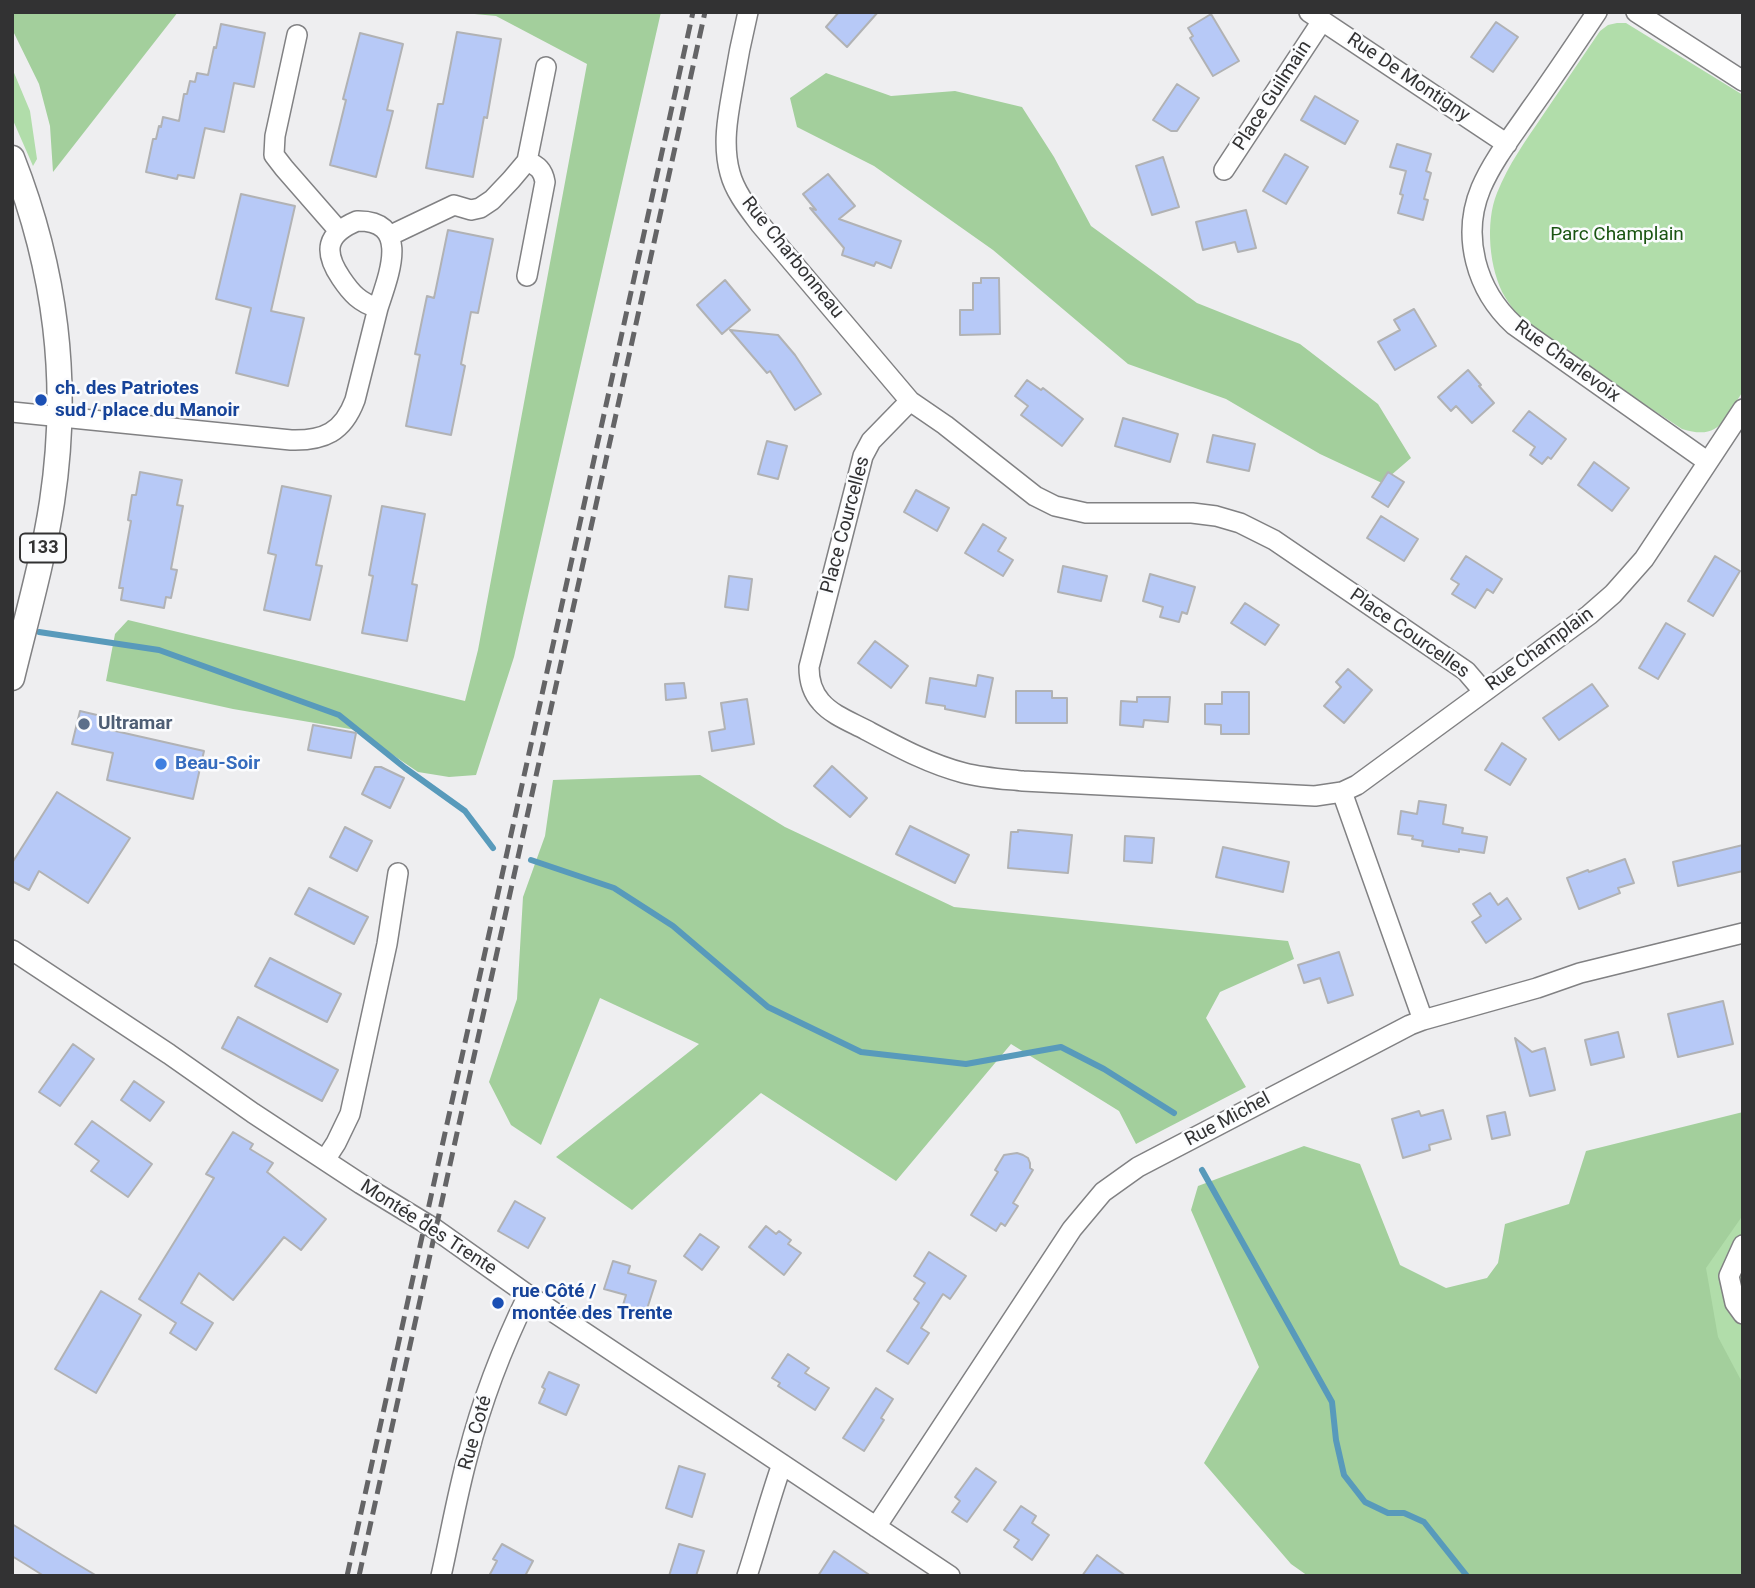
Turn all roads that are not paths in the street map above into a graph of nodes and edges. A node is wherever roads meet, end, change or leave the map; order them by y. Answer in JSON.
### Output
{"nodes":[{"id":1,"x":748,"y":12,"type":"edge"},
{"id":2,"x":1597,"y":12,"type":"edge"},
{"id":3,"x":1636,"y":12,"type":"edge"},
{"id":4,"x":1315,"y":16,"type":"edge"},
{"id":5,"x":297,"y":35,"type":"dead end"},
{"id":6,"x":546,"y":67,"type":"dead end"},
{"id":7,"x":1743,"y":80,"type":"edge"},
{"id":8,"x":1507,"y":144,"type":"junction"},
{"id":9,"x":12,"y":158,"type":"edge"},
{"id":10,"x":527,"y":161,"type":"junction"},
{"id":11,"x":1224,"y":170,"type":"dead end"},
{"id":12,"x":339,"y":231,"type":"junction"},
{"id":13,"x":389,"y":236,"type":"junction"},
{"id":14,"x":527,"y":275,"type":"dead end"},
{"id":15,"x":378,"y":308,"type":"junction"},
{"id":16,"x":910,"y":401,"type":"junction"},
{"id":17,"x":1743,"y":409,"type":"edge"},
{"id":18,"x":12,"y":412,"type":"edge"},
{"id":19,"x":59,"y":416,"type":"junction"},
{"id":20,"x":1708,"y":462,"type":"junction"},
{"id":21,"x":12,"y":678,"type":"edge"},
{"id":22,"x":1483,"y":692,"type":"junction"},
{"id":23,"x":1342,"y":792,"type":"junction"},
{"id":24,"x":398,"y":873,"type":"dead end"},
{"id":25,"x":1743,"y":933,"type":"edge"},
{"id":26,"x":12,"y":950,"type":"edge"},
{"id":27,"x":1423,"y":1020,"type":"junction"},
{"id":28,"x":325,"y":1160,"type":"junction"},
{"id":29,"x":1743,"y":1245,"type":"edge"},
{"id":30,"x":528,"y":1295,"type":"junction"},
{"id":31,"x":1743,"y":1314,"type":"edge"},
{"id":32,"x":782,"y":1464,"type":"junction"},
{"id":33,"x":876,"y":1527,"type":"junction"},
{"id":34,"x":441,"y":1576,"type":"edge"},
{"id":35,"x":747,"y":1576,"type":"edge"},
{"id":36,"x":950,"y":1576,"type":"edge"}],
"edges":[{"from":1,"to":16,"type":"street","name":"Rue Charbonneau"},
{"from":2,"to":8,"type":"street","name":"Rue Charlevoix"},
{"from":3,"to":7,"type":"street"},
{"from":4,"to":8,"type":"street","name":"Rue De Montigny"},
{"from":4,"to":11,"type":"street","name":"Place Guilmain"},
{"from":5,"to":12,"type":"street"},
{"from":6,"to":10,"type":"street"},
{"from":8,"to":20,"type":"street","name":"Rue Charlevoix"},
{"from":9,"to":19,"type":"main road","number":"133"},
{"from":10,"to":13,"type":"street"},
{"from":10,"to":14,"type":"street"},
{"from":12,"to":13,"type":"street"},
{"from":12,"to":15,"type":"street"},
{"from":13,"to":15,"type":"street"},
{"from":15,"to":19,"type":"street"},
{"from":16,"to":22,"type":"street","name":"Place Courcelles"},
{"from":16,"to":23,"type":"street","name":"Place Courcelles"},
{"from":17,"to":20,"type":"street","name":"Rue Champlain"},
{"from":18,"to":19,"type":"street"},
{"from":19,"to":21,"type":"main road","number":"133"},
{"from":20,"to":22,"type":"street","name":"Rue Champlain"},
{"from":22,"to":23,"type":"street","name":"Rue Champlain"},
{"from":23,"to":27,"type":"street"},
{"from":24,"to":28,"type":"street"},
{"from":25,"to":27,"type":"street","name":"Rue Michel"},
{"from":26,"to":28,"type":"street","name":"Montée des Trente"},
{"from":27,"to":33,"type":"street","name":"Rue Michel"},
{"from":28,"to":30,"type":"street","name":"Montée des Trente"},
{"from":29,"to":31,"type":"street"},
{"from":30,"to":32,"type":"street","name":"Montée des Trente"},
{"from":30,"to":34,"type":"street","name":"Rue Coté"},
{"from":32,"to":33,"type":"street","name":"Montée des Trente"},
{"from":32,"to":35,"type":"street"},
{"from":33,"to":36,"type":"street","name":"Montée des Trente"}]}
